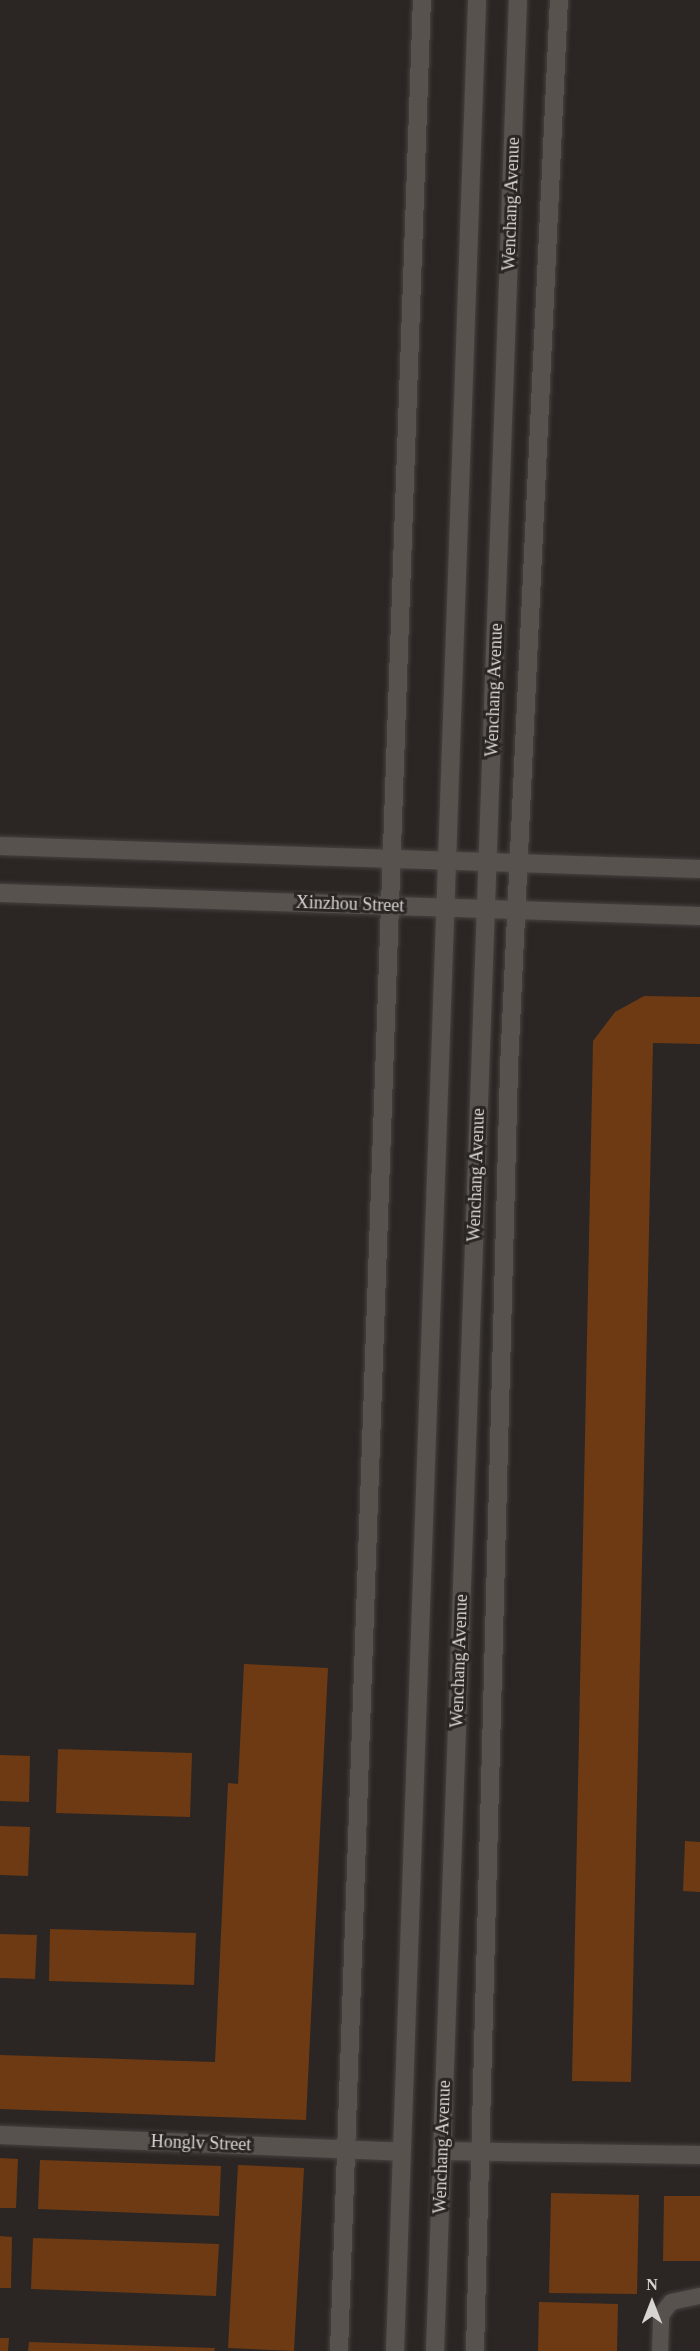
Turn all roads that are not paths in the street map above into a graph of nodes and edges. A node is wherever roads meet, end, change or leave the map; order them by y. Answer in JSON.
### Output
{"nodes":[{"id":1,"x":422,"y":0,"type":"edge"},
{"id":2,"x":477,"y":0,"type":"edge"},
{"id":3,"x":518,"y":0,"type":"edge"},
{"id":4,"x":558,"y":0,"type":"edge"},
{"id":5,"x":0,"y":846,"type":"edge"},
{"id":6,"x":394,"y":859,"type":"junction"},
{"id":7,"x":447,"y":860,"type":"junction"},
{"id":8,"x":488,"y":862,"type":"junction"},
{"id":9,"x":518,"y":862,"type":"junction"},
{"id":10,"x":700,"y":868,"type":"edge"},
{"id":11,"x":0,"y":893,"type":"edge"},
{"id":12,"x":392,"y":906,"type":"junction"},
{"id":13,"x":445,"y":908,"type":"junction"},
{"id":14,"x":486,"y":909,"type":"junction"},
{"id":15,"x":516,"y":910,"type":"junction"},
{"id":16,"x":700,"y":916,"type":"edge"},
{"id":17,"x":0,"y":2135,"type":"edge"},
{"id":18,"x":347,"y":2150,"type":"junction"},
{"id":19,"x":442,"y":2151,"type":"junction"},
{"id":20,"x":480,"y":2151,"type":"junction"},
{"id":21,"x":402,"y":2152,"type":"junction"},
{"id":22,"x":700,"y":2155,"type":"edge"},
{"id":23,"x":700,"y":2296,"type":"edge"},
{"id":24,"x":339,"y":2351,"type":"edge"},
{"id":25,"x":395,"y":2351,"type":"edge"},
{"id":26,"x":435,"y":2351,"type":"edge"},
{"id":27,"x":475,"y":2351,"type":"edge"},
{"id":28,"x":660,"y":2351,"type":"edge"}],
"edges":[{"from":1,"to":6,"type":"main road"},
{"from":2,"to":7,"type":"main road"},
{"from":3,"to":8,"type":"main road","name":"Wenchang Avenue"},
{"from":4,"to":9,"type":"main road"},
{"from":5,"to":6,"type":"main road"},
{"from":6,"to":7,"type":"main road"},
{"from":6,"to":12,"type":"main road"},
{"from":7,"to":8,"type":"main road"},
{"from":7,"to":13,"type":"main road"},
{"from":8,"to":9,"type":"main road"},
{"from":8,"to":14,"type":"main road","name":"Wenchang Avenue"},
{"from":9,"to":10,"type":"main road"},
{"from":9,"to":15,"type":"main road"},
{"from":11,"to":12,"type":"main road","name":"Xinzhou Street"},
{"from":12,"to":13,"type":"main road","name":"Xinzhou Street"},
{"from":12,"to":18,"type":"main road"},
{"from":13,"to":14,"type":"main road","name":"Xinzhou Street"},
{"from":13,"to":21,"type":"main road"},
{"from":14,"to":15,"type":"main road","name":"Xinzhou Street"},
{"from":14,"to":19,"type":"main road","name":"Wenchang Avenue"},
{"from":15,"to":16,"type":"main road","name":"Xinzhou Street"},
{"from":15,"to":20,"type":"main road"},
{"from":17,"to":18,"type":"main road","name":"Honglv Street"},
{"from":18,"to":21,"type":"main road","name":"Honglv Street"},
{"from":18,"to":24,"type":"main road"},
{"from":19,"to":20,"type":"main road"},
{"from":19,"to":26,"type":"main road","name":"Wenchang Avenue"},
{"from":20,"to":22,"type":"main road"},
{"from":20,"to":27,"type":"main road"},
{"from":21,"to":25,"type":"main road"},
{"from":23,"to":28,"type":"lane"}]}
